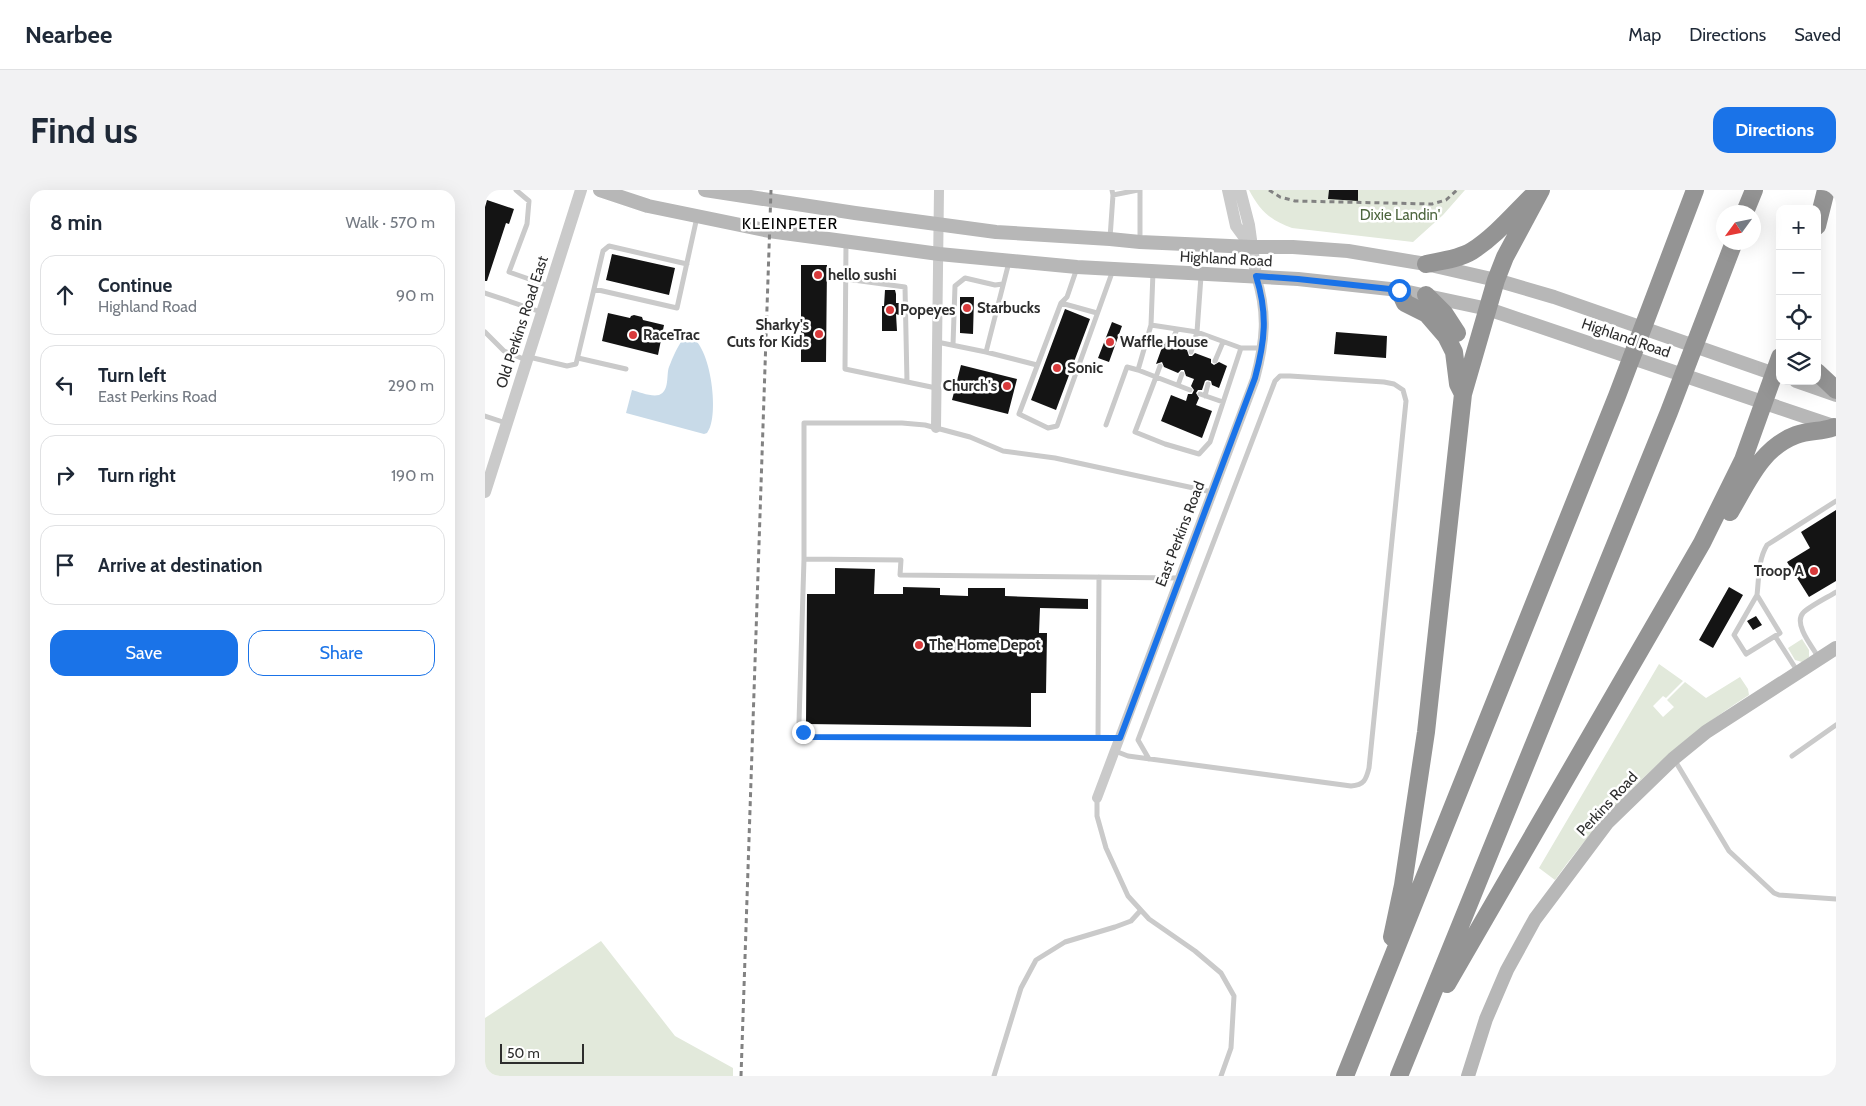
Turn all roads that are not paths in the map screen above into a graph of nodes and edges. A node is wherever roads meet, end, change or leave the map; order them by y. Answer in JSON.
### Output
{"nodes":[{"id":1,"x":516,"y":190,"type":"edge"},
{"id":2,"x":581,"y":190,"type":"edge"},
{"id":3,"x":600,"y":190,"type":"edge"},
{"id":4,"x":705,"y":190,"type":"edge"},
{"id":5,"x":939,"y":190,"type":"edge"},
{"id":6,"x":1131,"y":190,"type":"edge"},
{"id":7,"x":1139,"y":190,"type":"edge"},
{"id":8,"x":1227,"y":190,"type":"edge"},
{"id":9,"x":1240,"y":190,"type":"edge"},
{"id":10,"x":1539,"y":190,"type":"edge"},
{"id":11,"x":1695,"y":190,"type":"edge"},
{"id":12,"x":1754,"y":190,"type":"edge"},
{"id":13,"x":1826,"y":190,"type":"edge"},
{"id":14,"x":1113,"y":193,"type":"edge"},
{"id":15,"x":1748,"y":205,"type":"edge"},
{"id":16,"x":1821,"y":210,"type":"edge"},
{"id":17,"x":697,"y":217,"type":"junction"},
{"id":18,"x":939,"y":225,"type":"junction"},
{"id":19,"x":1110,"y":239,"type":"junction"},
{"id":20,"x":846,"y":241,"type":"junction"},
{"id":21,"x":1140,"y":242,"type":"junction"},
{"id":22,"x":1252,"y":247,"type":"junction"},
{"id":23,"x":1731,"y":250,"type":"edge"},
{"id":24,"x":939,"y":254,"type":"junction"},
{"id":25,"x":1009,"y":261,"type":"junction"},
{"id":26,"x":687,"y":264,"type":"junction"},
{"id":27,"x":1426,"y":264,"type":"junction"},
{"id":28,"x":1077,"y":267,"type":"junction"},
{"id":29,"x":1113,"y":270,"type":"junction"},
{"id":30,"x":1153,"y":271,"type":"junction"},
{"id":31,"x":1201,"y":274,"type":"junction"},
{"id":32,"x":1256,"y":276,"type":"junction"},
{"id":33,"x":846,"y":279,"type":"junction"},
{"id":34,"x":1496,"y":280,"type":"junction"},
{"id":35,"x":1003,"y":284,"type":"junction"},
{"id":36,"x":550,"y":286,"type":"junction"},
{"id":37,"x":594,"y":289,"type":"junction"},
{"id":38,"x":1399,"y":290,"type":"junction"},
{"id":39,"x":485,"y":293,"type":"edge"},
{"id":40,"x":1425,"y":295,"type":"junction"},
{"id":41,"x":1061,"y":303,"type":"junction"},
{"id":42,"x":1488,"y":309,"type":"junction"},
{"id":43,"x":542,"y":312,"type":"junction"},
{"id":44,"x":1097,"y":313,"type":"junction"},
{"id":45,"x":1151,"y":324,"type":"junction"},
{"id":46,"x":1177,"y":329,"type":"junction"},
{"id":47,"x":485,"y":332,"type":"edge"},
{"id":48,"x":1197,"y":332,"type":"junction"},
{"id":49,"x":937,"y":342,"type":"junction"},
{"id":50,"x":1223,"y":342,"type":"junction"},
{"id":51,"x":1171,"y":344,"type":"dead end"},
{"id":52,"x":953,"y":345,"type":"junction"},
{"id":53,"x":1241,"y":348,"type":"junction"},
{"id":54,"x":1263,"y":348,"type":"junction"},
{"id":55,"x":986,"y":352,"type":"junction"},
{"id":56,"x":1191,"y":352,"type":"dead end"},
{"id":57,"x":527,"y":358,"type":"junction"},
{"id":58,"x":578,"y":358,"type":"junction"},
{"id":59,"x":1215,"y":361,"type":"dead end"},
{"id":60,"x":1037,"y":365,"type":"junction"},
{"id":61,"x":1160,"y":366,"type":"dead end"},
{"id":62,"x":626,"y":369,"type":"dead end"},
{"id":63,"x":1138,"y":370,"type":"junction"},
{"id":64,"x":1469,"y":373,"type":"junction"},
{"id":65,"x":1182,"y":374,"type":"dead end"},
{"id":66,"x":1776,"y":375,"type":"edge"},
{"id":67,"x":1821,"y":376,"type":"edge"},
{"id":68,"x":1156,"y":377,"type":"junction"},
{"id":69,"x":1776,"y":377,"type":"edge"},
{"id":70,"x":907,"y":382,"type":"junction"},
{"id":71,"x":1208,"y":384,"type":"dead end"},
{"id":72,"x":1178,"y":385,"type":"junction"},
{"id":73,"x":1807,"y":385,"type":"edge"},
{"id":74,"x":937,"y":388,"type":"junction"},
{"id":75,"x":1190,"y":390,"type":"dead end"},
{"id":76,"x":1836,"y":390,"type":"edge"},
{"id":77,"x":1463,"y":394,"type":"junction"},
{"id":78,"x":1836,"y":395,"type":"edge"},
{"id":79,"x":1223,"y":402,"type":"junction"},
{"id":80,"x":1764,"y":402,"type":"junction"},
{"id":81,"x":485,"y":416,"type":"edge"},
{"id":82,"x":507,"y":423,"type":"junction"},
{"id":83,"x":1106,"y":425,"type":"dead end"},
{"id":84,"x":1835,"y":427,"type":"edge"},
{"id":85,"x":936,"y":428,"type":"junction"},
{"id":86,"x":485,"y":492,"type":"edge"},
{"id":87,"x":1212,"y":492,"type":"junction"},
{"id":88,"x":1836,"y":501,"type":"edge"},
{"id":89,"x":804,"y":559,"type":"junction"},
{"id":90,"x":1099,"y":577,"type":"junction"},
{"id":91,"x":1180,"y":578,"type":"junction"},
{"id":92,"x":1836,"y":592,"type":"edge"},
{"id":93,"x":1757,"y":595,"type":"junction"},
{"id":94,"x":1775,"y":636,"type":"junction"},
{"id":95,"x":1836,"y":648,"type":"edge"},
{"id":96,"x":1819,"y":658,"type":"junction"},
{"id":97,"x":1798,"y":672,"type":"junction"},
{"id":98,"x":1621,"y":686,"type":"junction"},
{"id":99,"x":1836,"y":725,"type":"edge"},
{"id":100,"x":1099,"y":738,"type":"junction"},
{"id":101,"x":1120,"y":738,"type":"junction"},
{"id":102,"x":1115,"y":751,"type":"junction"},
{"id":103,"x":1792,"y":756,"type":"dead end"},
{"id":104,"x":1673,"y":758,"type":"junction"},
{"id":105,"x":1149,"y":759,"type":"junction"},
{"id":106,"x":1097,"y":798,"type":"joint"},
{"id":107,"x":1836,"y":899,"type":"edge"},
{"id":108,"x":1141,"y":910,"type":"junction"},
{"id":109,"x":1373,"y":1008,"type":"junction"},
{"id":110,"x":1416,"y":1036,"type":"junction"},
{"id":111,"x":994,"y":1076,"type":"edge"},
{"id":112,"x":1221,"y":1076,"type":"edge"},
{"id":113,"x":1345,"y":1076,"type":"edge"},
{"id":114,"x":1399,"y":1076,"type":"edge"},
{"id":115,"x":1468,"y":1076,"type":"edge"}],
"edges":[{"from":1,"to":36,"type":"lane"},
{"from":2,"to":36,"type":"street","name":"Old Perkins Road East"},
{"from":3,"to":17,"type":"main road","name":"Highland Road"},
{"from":4,"to":18,"type":"main road","name":"Highland Road"},
{"from":5,"to":18,"type":"street"},
{"from":6,"to":7,"type":"lane"},
{"from":6,"to":14,"type":"lane"},
{"from":7,"to":21,"type":"lane"},
{"from":8,"to":22,"type":"street"},
{"from":9,"to":22,"type":"street"},
{"from":10,"to":27,"type":"highway"},
{"from":10,"to":34,"type":"highway"},
{"from":11,"to":109,"type":"highway"},
{"from":12,"to":15,"type":"highway"},
{"from":13,"to":16,"type":"highway"},
{"from":14,"to":19,"type":"lane"},
{"from":17,"to":20,"type":"main road","name":"Highland Road"},
{"from":17,"to":26,"type":"lane"},
{"from":18,"to":19,"type":"main road","name":"Highland Road"},
{"from":18,"to":24,"type":"street"},
{"from":19,"to":21,"type":"main road","name":"Highland Road"},
{"from":20,"to":24,"type":"main road","name":"Highland Road"},
{"from":20,"to":33,"type":"lane"},
{"from":21,"to":22,"type":"main road","name":"Highland Road"},
{"from":22,"to":27,"type":"main road","name":"Highland Road"},
{"from":22,"to":32,"type":"street"},
{"from":23,"to":110,"type":"highway"},
{"from":24,"to":25,"type":"main road","name":"Highland Road"},
{"from":24,"to":49,"type":"street"},
{"from":25,"to":28,"type":"main road","name":"Highland Road"},
{"from":25,"to":35,"type":"lane"},
{"from":26,"to":37,"type":"lane"},
{"from":26,"to":37,"type":"lane"},
{"from":27,"to":34,"type":"main road","name":"Highland Road"},
{"from":28,"to":29,"type":"main road","name":"Highland Road"},
{"from":28,"to":41,"type":"lane"},
{"from":29,"to":30,"type":"main road","name":"Highland Road"},
{"from":29,"to":44,"type":"lane"},
{"from":30,"to":31,"type":"main road","name":"Highland Road"},
{"from":30,"to":45,"type":"lane"},
{"from":31,"to":32,"type":"main road","name":"Highland Road"},
{"from":31,"to":48,"type":"lane"},
{"from":32,"to":38,"type":"main road","name":"Highland Road"},
{"from":32,"to":54,"type":"street","name":"East Perkins Road"},
{"from":33,"to":70,"type":"lane"},
{"from":33,"to":70,"type":"lane"},
{"from":34,"to":42,"type":"highway"},
{"from":34,"to":66,"type":"main road","name":"Highland Road"},
{"from":35,"to":52,"type":"lane"},
{"from":35,"to":55,"type":"lane"},
{"from":36,"to":43,"type":"street","name":"Old Perkins Road East"},
{"from":37,"to":58,"type":"lane"},
{"from":38,"to":40,"type":"main road","name":"Highland Road"},
{"from":38,"to":77,"type":"highway"},
{"from":39,"to":43,"type":"lane"},
{"from":40,"to":42,"type":"main road","name":"Highland Road"},
{"from":40,"to":64,"type":"highway"},
{"from":41,"to":44,"type":"lane"},
{"from":41,"to":60,"type":"lane"},
{"from":42,"to":64,"type":"highway"},
{"from":42,"to":80,"type":"main road","name":"Highland Road"},
{"from":43,"to":57,"type":"street","name":"Old Perkins Road East"},
{"from":44,"to":60,"type":"lane"},
{"from":45,"to":46,"type":"lane"},
{"from":45,"to":63,"type":"lane"},
{"from":46,"to":48,"type":"lane"},
{"from":46,"to":51,"type":"lane"},
{"from":47,"to":57,"type":"lane"},
{"from":48,"to":50,"type":"lane"},
{"from":48,"to":56,"type":"lane"},
{"from":49,"to":52,"type":"lane"},
{"from":49,"to":74,"type":"street"},
{"from":50,"to":53,"type":"lane"},
{"from":50,"to":59,"type":"lane"},
{"from":52,"to":55,"type":"lane"},
{"from":53,"to":54,"type":"lane"},
{"from":53,"to":79,"type":"lane"},
{"from":54,"to":87,"type":"street","name":"East Perkins Road"},
{"from":55,"to":60,"type":"lane"},
{"from":57,"to":58,"type":"lane"},
{"from":57,"to":82,"type":"street","name":"Old Perkins Road East"},
{"from":58,"to":62,"type":"lane"},
{"from":61,"to":68,"type":"lane"},
{"from":63,"to":68,"type":"lane"},
{"from":63,"to":83,"type":"lane"},
{"from":64,"to":77,"type":"highway"},
{"from":65,"to":72,"type":"lane"},
{"from":67,"to":76,"type":"highway"},
{"from":68,"to":72,"type":"lane"},
{"from":68,"to":79,"type":"lane"},
{"from":69,"to":80,"type":"highway"},
{"from":70,"to":74,"type":"lane"},
{"from":71,"to":79,"type":"lane"},
{"from":72,"to":75,"type":"lane"},
{"from":73,"to":78,"type":"main road"},
{"from":74,"to":85,"type":"street"},
{"from":77,"to":109,"type":"highway"},
{"from":80,"to":84,"type":"main road","name":"Highland Road"},
{"from":80,"to":98,"type":"highway"},
{"from":81,"to":82,"type":"lane"},
{"from":82,"to":86,"type":"street","name":"Old Perkins Road East"},
{"from":84,"to":98,"type":"highway"},
{"from":85,"to":87,"type":"lane"},
{"from":85,"to":89,"type":"lane"},
{"from":87,"to":91,"type":"street","name":"East Perkins Road"},
{"from":88,"to":93,"type":"lane"},
{"from":89,"to":90,"type":"lane"},
{"from":89,"to":100,"type":"lane"},
{"from":90,"to":91,"type":"lane"},
{"from":90,"to":100,"type":"lane"},
{"from":91,"to":101,"type":"street","name":"East Perkins Road"},
{"from":92,"to":96,"type":"lane"},
{"from":93,"to":94,"type":"lane"},
{"from":93,"to":94,"type":"lane"},
{"from":94,"to":97,"type":"lane"},
{"from":95,"to":96,"type":"main road","name":"Perkins Road"},
{"from":96,"to":97,"type":"main road","name":"Perkins Road"},
{"from":97,"to":104,"type":"main road","name":"Perkins Road"},
{"from":98,"to":110,"type":"highway"},
{"from":99,"to":103,"type":"lane"},
{"from":100,"to":101,"type":"lane"},
{"from":101,"to":102,"type":"street","name":"East Perkins Road"},
{"from":102,"to":105,"type":"lane"},
{"from":102,"to":106,"type":"street","name":"East Perkins Road"},
{"from":104,"to":107,"type":"lane"},
{"from":104,"to":115,"type":"main road","name":"Perkins Road"},
{"from":105,"to":105,"type":"lane"},
{"from":106,"to":108,"type":"lane"},
{"from":108,"to":111,"type":"lane"},
{"from":108,"to":112,"type":"lane"},
{"from":109,"to":113,"type":"highway"},
{"from":110,"to":114,"type":"highway"}]}
